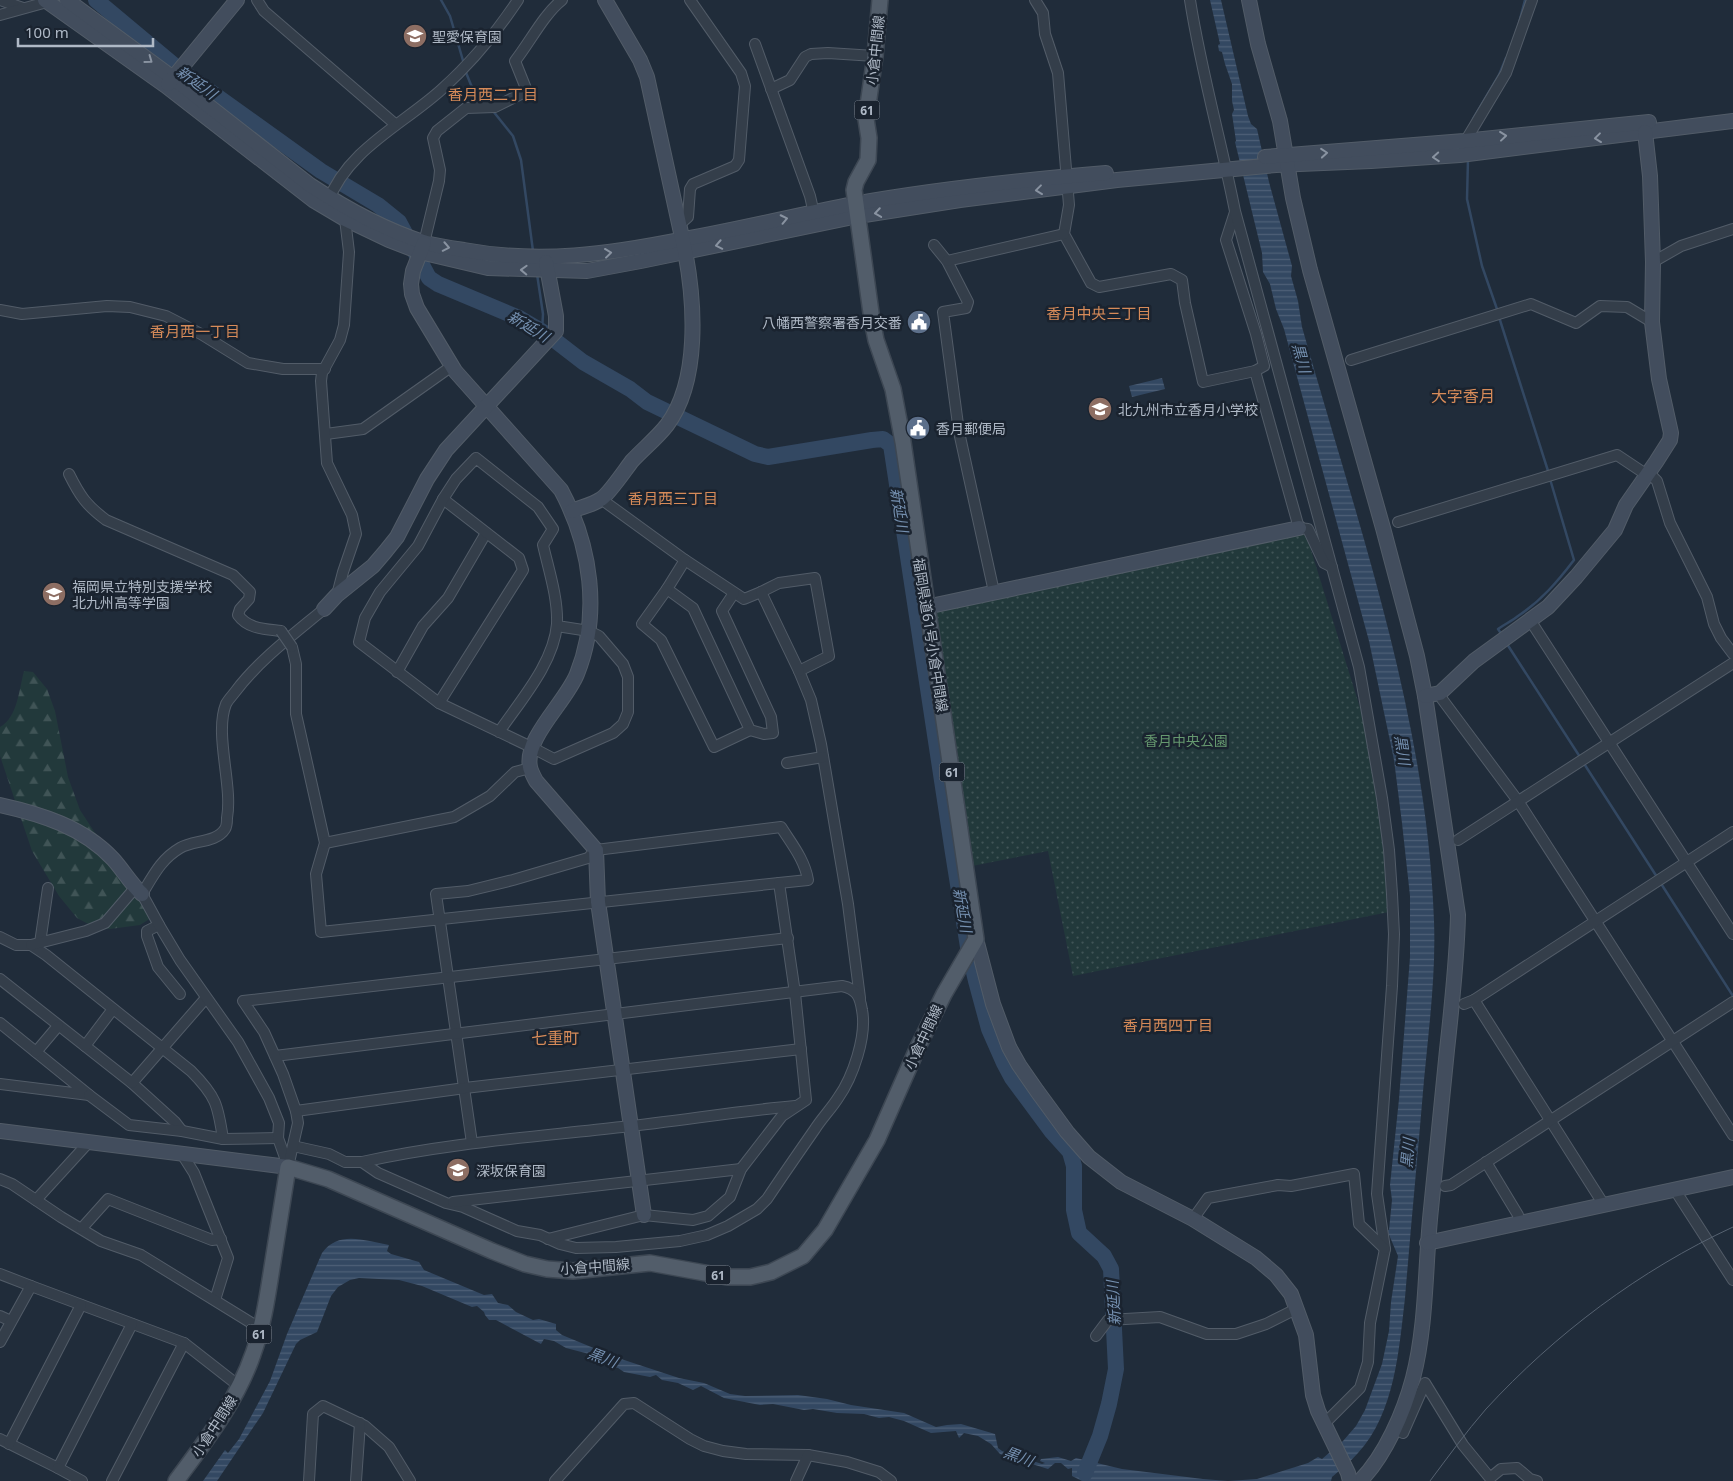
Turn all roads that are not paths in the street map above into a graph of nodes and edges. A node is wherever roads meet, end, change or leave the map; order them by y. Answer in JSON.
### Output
{"nodes":[{"id":1,"x":0,"y":0,"type":"edge"},
{"id":2,"x":67,"y":0,"type":"edge"},
{"id":3,"x":237,"y":0,"type":"edge"},
{"id":4,"x":257,"y":0,"type":"edge"},
{"id":5,"x":518,"y":0,"type":"edge"},
{"id":6,"x":562,"y":0,"type":"edge"},
{"id":7,"x":690,"y":0,"type":"edge"},
{"id":8,"x":880,"y":0,"type":"edge"},
{"id":9,"x":1035,"y":0,"type":"edge"},
{"id":10,"x":1190,"y":0,"type":"edge"},
{"id":11,"x":1249,"y":0,"type":"edge"},
{"id":12,"x":1532,"y":0,"type":"edge"},
{"id":13,"x":47,"y":1,"type":"edge"},
{"id":14,"x":610,"y":2,"type":"edge"},
{"id":15,"x":24,"y":8,"type":"junction"},
{"id":16,"x":0,"y":15,"type":"edge"},
{"id":17,"x":755,"y":44,"type":"dead end"},
{"id":18,"x":876,"y":56,"type":"junction"},
{"id":19,"x":169,"y":82,"type":"junction"},
{"id":20,"x":771,"y":89,"type":"junction"},
{"id":21,"x":1733,"y":114,"type":"edge"},
{"id":22,"x":1733,"y":120,"type":"edge"},
{"id":23,"x":394,"y":124,"type":"junction"},
{"id":24,"x":1645,"y":132,"type":"junction"},
{"id":25,"x":1464,"y":141,"type":"junction"},
{"id":26,"x":1460,"y":155,"type":"junction"},
{"id":27,"x":1281,"y":161,"type":"junction"},
{"id":28,"x":1226,"y":166,"type":"junction"},
{"id":29,"x":1067,"y":181,"type":"junction"},
{"id":30,"x":328,"y":203,"type":"junction"},
{"id":31,"x":857,"y":210,"type":"junction"},
{"id":32,"x":1235,"y":211,"type":"junction"},
{"id":33,"x":816,"y":218,"type":"junction"},
{"id":34,"x":345,"y":219,"type":"junction"},
{"id":35,"x":679,"y":226,"type":"junction"},
{"id":36,"x":1733,"y":229,"type":"edge"},
{"id":37,"x":1064,"y":234,"type":"junction"},
{"id":38,"x":684,"y":245,"type":"junction"},
{"id":39,"x":934,"y":245,"type":"dead end"},
{"id":40,"x":422,"y":247,"type":"junction"},
{"id":41,"x":947,"y":261,"type":"junction"},
{"id":42,"x":1653,"y":262,"type":"junction"},
{"id":43,"x":546,"y":264,"type":"junction"},
{"id":44,"x":0,"y":310,"type":"edge"},
{"id":45,"x":1652,"y":322,"type":"junction"},
{"id":46,"x":1350,"y":360,"type":"dead end"},
{"id":47,"x":452,"y":366,"type":"junction"},
{"id":48,"x":325,"y":369,"type":"junction"},
{"id":49,"x":1255,"y":371,"type":"junction"},
{"id":50,"x":485,"y":406,"type":"junction"},
{"id":51,"x":326,"y":434,"type":"junction"},
{"id":52,"x":69,"y":474,"type":"dead end"},
{"id":53,"x":1648,"y":474,"type":"junction"},
{"id":54,"x":443,"y":499,"type":"junction"},
{"id":55,"x":601,"y":499,"type":"junction"},
{"id":56,"x":572,"y":511,"type":"junction"},
{"id":57,"x":1398,"y":522,"type":"dead end"},
{"id":58,"x":1299,"y":528,"type":"junction"},
{"id":59,"x":486,"y":533,"type":"junction"},
{"id":60,"x":685,"y":560,"type":"junction"},
{"id":61,"x":1332,"y":567,"type":"junction"},
{"id":62,"x":667,"y":589,"type":"junction"},
{"id":63,"x":761,"y":592,"type":"junction"},
{"id":64,"x":994,"y":592,"type":"junction"},
{"id":65,"x":734,"y":593,"type":"junction"},
{"id":66,"x":337,"y":595,"type":"junction"},
{"id":67,"x":926,"y":607,"type":"junction"},
{"id":68,"x":324,"y":609,"type":"joint"},
{"id":69,"x":1530,"y":620,"type":"junction"},
{"id":70,"x":557,"y":626,"type":"junction"},
{"id":71,"x":589,"y":631,"type":"junction"},
{"id":72,"x":1733,"y":654,"type":"edge"},
{"id":73,"x":1733,"y":663,"type":"edge"},
{"id":74,"x":799,"y":670,"type":"junction"},
{"id":75,"x":397,"y":672,"type":"junction"},
{"id":76,"x":1440,"y":693,"type":"junction"},
{"id":77,"x":1425,"y":696,"type":"junction"},
{"id":78,"x":439,"y":703,"type":"junction"},
{"id":79,"x":750,"y":730,"type":"junction"},
{"id":80,"x":499,"y":732,"type":"junction"},
{"id":81,"x":1609,"y":744,"type":"junction"},
{"id":82,"x":531,"y":747,"type":"junction"},
{"id":83,"x":823,"y":756,"type":"junction"},
{"id":84,"x":787,"y":763,"type":"dead end"},
{"id":85,"x":530,"y":768,"type":"junction"},
{"id":86,"x":1518,"y":801,"type":"junction"},
{"id":87,"x":0,"y":805,"type":"edge"},
{"id":88,"x":1733,"y":832,"type":"edge"},
{"id":89,"x":1458,"y":840,"type":"dead end"},
{"id":90,"x":325,"y":843,"type":"junction"},
{"id":91,"x":596,"y":850,"type":"junction"},
{"id":92,"x":1687,"y":862,"type":"junction"},
{"id":93,"x":780,"y":883,"type":"junction"},
{"id":94,"x":48,"y":888,"type":"dead end"},
{"id":95,"x":139,"y":891,"type":"junction"},
{"id":96,"x":598,"y":902,"type":"junction"},
{"id":97,"x":439,"y":920,"type":"junction"},
{"id":98,"x":1596,"y":921,"type":"junction"},
{"id":99,"x":159,"y":926,"type":"junction"},
{"id":100,"x":1733,"y":934,"type":"edge"},
{"id":101,"x":0,"y":937,"type":"edge"},
{"id":102,"x":788,"y":938,"type":"junction"},
{"id":103,"x":976,"y":938,"type":"junction"},
{"id":104,"x":35,"y":944,"type":"junction"},
{"id":105,"x":606,"y":960,"type":"junction"},
{"id":106,"x":450,"y":978,"type":"junction"},
{"id":107,"x":0,"y":979,"type":"edge"},
{"id":108,"x":795,"y":993,"type":"junction"},
{"id":109,"x":180,"y":994,"type":"dead end"},
{"id":110,"x":206,"y":998,"type":"junction"},
{"id":111,"x":860,"y":998,"type":"junction"},
{"id":112,"x":1733,"y":1002,"type":"edge"},
{"id":113,"x":113,"y":1009,"type":"junction"},
{"id":114,"x":614,"y":1015,"type":"junction"},
{"id":115,"x":0,"y":1023,"type":"edge"},
{"id":116,"x":58,"y":1026,"type":"junction"},
{"id":117,"x":457,"y":1034,"type":"junction"},
{"id":118,"x":1673,"y":1041,"type":"junction"},
{"id":119,"x":84,"y":1046,"type":"junction"},
{"id":120,"x":162,"y":1047,"type":"junction"},
{"id":121,"x":802,"y":1049,"type":"junction"},
{"id":122,"x":36,"y":1052,"type":"junction"},
{"id":123,"x":275,"y":1056,"type":"junction"},
{"id":124,"x":622,"y":1070,"type":"junction"},
{"id":125,"x":132,"y":1083,"type":"junction"},
{"id":126,"x":0,"y":1084,"type":"edge"},
{"id":127,"x":465,"y":1088,"type":"junction"},
{"id":128,"x":89,"y":1095,"type":"junction"},
{"id":129,"x":795,"y":1106,"type":"junction"},
{"id":130,"x":296,"y":1111,"type":"junction"},
{"id":131,"x":1550,"y":1120,"type":"junction"},
{"id":132,"x":631,"y":1126,"type":"junction"},
{"id":133,"x":0,"y":1131,"type":"edge"},
{"id":134,"x":182,"y":1131,"type":"junction"},
{"id":135,"x":1733,"y":1135,"type":"edge"},
{"id":136,"x":278,"y":1138,"type":"junction"},
{"id":137,"x":223,"y":1139,"type":"junction"},
{"id":138,"x":89,"y":1142,"type":"junction"},
{"id":139,"x":472,"y":1143,"type":"junction"},
{"id":140,"x":293,"y":1146,"type":"junction"},
{"id":141,"x":182,"y":1154,"type":"junction"},
{"id":142,"x":362,"y":1162,"type":"junction"},
{"id":143,"x":1486,"y":1162,"type":"junction"},
{"id":144,"x":288,"y":1167,"type":"junction"},
{"id":145,"x":741,"y":1169,"type":"junction"},
{"id":146,"x":1733,"y":1177,"type":"edge"},
{"id":147,"x":0,"y":1179,"type":"edge"},
{"id":148,"x":639,"y":1181,"type":"junction"},
{"id":149,"x":1445,"y":1186,"type":"dead end"},
{"id":150,"x":1675,"y":1190,"type":"junction"},
{"id":151,"x":36,"y":1200,"type":"junction"},
{"id":152,"x":446,"y":1203,"type":"junction"},
{"id":153,"x":1604,"y":1205,"type":"junction"},
{"id":154,"x":644,"y":1215,"type":"junction"},
{"id":155,"x":1193,"y":1219,"type":"junction"},
{"id":156,"x":1520,"y":1224,"type":"junction"},
{"id":157,"x":82,"y":1228,"type":"junction"},
{"id":158,"x":221,"y":1239,"type":"junction"},
{"id":159,"x":548,"y":1239,"type":"junction"},
{"id":160,"x":1428,"y":1243,"type":"junction"},
{"id":161,"x":1385,"y":1248,"type":"junction"},
{"id":162,"x":0,"y":1274,"type":"edge"},
{"id":163,"x":1733,"y":1280,"type":"edge"},
{"id":164,"x":31,"y":1286,"type":"junction"},
{"id":165,"x":215,"y":1300,"type":"junction"},
{"id":166,"x":81,"y":1305,"type":"junction"},
{"id":167,"x":1296,"y":1309,"type":"junction"},
{"id":168,"x":0,"y":1316,"type":"edge"},
{"id":169,"x":11,"y":1321,"type":"junction"},
{"id":170,"x":132,"y":1324,"type":"junction"},
{"id":171,"x":261,"y":1329,"type":"junction"},
{"id":172,"x":1096,"y":1336,"type":"dead end"},
{"id":173,"x":0,"y":1342,"type":"edge"},
{"id":174,"x":184,"y":1343,"type":"junction"},
{"id":175,"x":239,"y":1386,"type":"junction"},
{"id":176,"x":360,"y":1423,"type":"junction"},
{"id":177,"x":1326,"y":1429,"type":"junction"},
{"id":178,"x":1395,"y":1429,"type":"junction"},
{"id":179,"x":5,"y":1441,"type":"edge"},
{"id":180,"x":808,"y":1455,"type":"junction"},
{"id":181,"x":58,"y":1468,"type":"junction"},
{"id":182,"x":1353,"y":1478,"type":"edge"},
{"id":183,"x":82,"y":1481,"type":"edge"},
{"id":184,"x":112,"y":1481,"type":"edge"},
{"id":185,"x":176,"y":1481,"type":"edge"},
{"id":186,"x":309,"y":1481,"type":"edge"},
{"id":187,"x":356,"y":1481,"type":"edge"},
{"id":188,"x":410,"y":1481,"type":"edge"},
{"id":189,"x":555,"y":1481,"type":"edge"},
{"id":190,"x":796,"y":1481,"type":"edge"},
{"id":191,"x":891,"y":1481,"type":"edge"},
{"id":192,"x":1537,"y":1481,"type":"edge"}],
"edges":[{"from":1,"to":15,"type":"street"},
{"from":2,"to":19,"type":"street","one_way":true},
{"from":3,"to":19,"type":"street"},
{"from":4,"to":23,"type":"street"},
{"from":5,"to":23,"type":"street"},
{"from":6,"to":40,"type":"street"},
{"from":7,"to":35,"type":"street"},
{"from":8,"to":18,"type":"main road","name":"小倉中間線","number":"61"},
{"from":9,"to":29,"type":"street"},
{"from":10,"to":28,"type":"street"},
{"from":11,"to":27,"type":"street"},
{"from":12,"to":25,"type":"street"},
{"from":13,"to":15,"type":"street"},
{"from":13,"to":19,"type":"street"},
{"from":14,"to":35,"type":"street"},
{"from":15,"to":16,"type":"street"},
{"from":17,"to":20,"type":"street"},
{"from":18,"to":20,"type":"street"},
{"from":18,"to":31,"type":"main road","name":"小倉中間線","number":"61"},
{"from":19,"to":30,"type":"street"},
{"from":20,"to":33,"type":"street"},
{"from":25,"to":21,"type":"street","one_way":true},
{"from":22,"to":24,"type":"street"},
{"from":23,"to":30,"type":"street"},
{"from":24,"to":26,"type":"street","one_way":true},
{"from":24,"to":42,"type":"street"},
{"from":25,"to":26,"type":"street"},
{"from":27,"to":25,"type":"street","one_way":true},
{"from":26,"to":27,"type":"street","one_way":true},
{"from":27,"to":28,"type":"street"},
{"from":27,"to":77,"type":"street"},
{"from":28,"to":29,"type":"street"},
{"from":28,"to":32,"type":"street"},
{"from":29,"to":31,"type":"street"},
{"from":29,"to":37,"type":"street"},
{"from":30,"to":34,"type":"street"},
{"from":30,"to":40,"type":"street"},
{"from":31,"to":33,"type":"street"},
{"from":31,"to":67,"type":"main road","name":"福岡県道61号小倉中間線","number":"61"},
{"from":32,"to":49,"type":"street"},
{"from":32,"to":61,"type":"street"},
{"from":33,"to":38,"type":"street"},
{"from":34,"to":40,"type":"street"},
{"from":34,"to":48,"type":"street"},
{"from":35,"to":38,"type":"street"},
{"from":36,"to":42,"type":"street"},
{"from":37,"to":41,"type":"street"},
{"from":37,"to":49,"type":"street"},
{"from":38,"to":43,"type":"street"},
{"from":38,"to":55,"type":"street"},
{"from":39,"to":41,"type":"street"},
{"from":40,"to":43,"type":"street"},
{"from":40,"to":47,"type":"street"},
{"from":41,"to":64,"type":"street"},
{"from":42,"to":45,"type":"street"},
{"from":43,"to":50,"type":"street"},
{"from":44,"to":48,"type":"street"},
{"from":45,"to":46,"type":"street"},
{"from":45,"to":53,"type":"street"},
{"from":47,"to":50,"type":"street"},
{"from":47,"to":51,"type":"street"},
{"from":48,"to":51,"type":"street"},
{"from":49,"to":58,"type":"street"},
{"from":50,"to":56,"type":"street"},
{"from":50,"to":66,"type":"street"},
{"from":51,"to":66,"type":"street"},
{"from":52,"to":90,"type":"street","bridge":true},
{"from":53,"to":57,"type":"street"},
{"from":53,"to":69,"type":"street"},
{"from":53,"to":72,"type":"street"},
{"from":54,"to":59,"type":"street"},
{"from":54,"to":70,"type":"street"},
{"from":54,"to":75,"type":"street"},
{"from":55,"to":56,"type":"street"},
{"from":55,"to":60,"type":"street"},
{"from":56,"to":71,"type":"street"},
{"from":58,"to":61,"type":"street"},
{"from":58,"to":64,"type":"street"},
{"from":59,"to":75,"type":"street"},
{"from":59,"to":78,"type":"street"},
{"from":60,"to":62,"type":"street"},
{"from":60,"to":65,"type":"street"},
{"from":61,"to":161,"type":"street"},
{"from":62,"to":79,"type":"street"},
{"from":62,"to":79,"type":"street"},
{"from":63,"to":65,"type":"street"},
{"from":63,"to":74,"type":"street"},
{"from":63,"to":74,"type":"street"},
{"from":64,"to":67,"type":"street"},
{"from":65,"to":79,"type":"street"},
{"from":66,"to":68,"type":"street"},
{"from":67,"to":103,"type":"main road","name":"福岡県道61号小倉中間線","number":"61"},
{"from":68,"to":95,"type":"street"},
{"from":69,"to":76,"type":"street"},
{"from":69,"to":81,"type":"street"},
{"from":70,"to":71,"type":"street"},
{"from":70,"to":80,"type":"street"},
{"from":71,"to":82,"type":"street"},
{"from":71,"to":82,"type":"street"},
{"from":73,"to":81,"type":"street"},
{"from":74,"to":83,"type":"street"},
{"from":75,"to":78,"type":"street"},
{"from":76,"to":77,"type":"street"},
{"from":76,"to":86,"type":"street"},
{"from":77,"to":160,"type":"street"},
{"from":78,"to":80,"type":"street"},
{"from":80,"to":82,"type":"street"},
{"from":81,"to":86,"type":"street"},
{"from":81,"to":92,"type":"street"},
{"from":82,"to":85,"type":"street"},
{"from":83,"to":84,"type":"street"},
{"from":83,"to":111,"type":"street"},
{"from":85,"to":90,"type":"street"},
{"from":85,"to":91,"type":"street"},
{"from":86,"to":89,"type":"street"},
{"from":86,"to":98,"type":"street"},
{"from":87,"to":95,"type":"street"},
{"from":88,"to":92,"type":"street"},
{"from":90,"to":97,"type":"street"},
{"from":91,"to":93,"type":"street"},
{"from":91,"to":96,"type":"street"},
{"from":91,"to":97,"type":"street"},
{"from":92,"to":98,"type":"street"},
{"from":92,"to":100,"type":"street"},
{"from":93,"to":96,"type":"street"},
{"from":93,"to":102,"type":"street"},
{"from":94,"to":104,"type":"street"},
{"from":95,"to":99,"type":"street"},
{"from":95,"to":104,"type":"street"},
{"from":96,"to":97,"type":"street"},
{"from":96,"to":105,"type":"street"},
{"from":97,"to":106,"type":"street"},
{"from":98,"to":118,"type":"street"},
{"from":98,"to":131,"type":"street"},
{"from":99,"to":109,"type":"street"},
{"from":99,"to":110,"type":"street"},
{"from":101,"to":104,"type":"street"},
{"from":102,"to":105,"type":"street"},
{"from":102,"to":108,"type":"street"},
{"from":103,"to":144,"type":"main road","name":"小倉中間線","number":"61"},
{"from":103,"to":155,"type":"street"},
{"from":104,"to":113,"type":"street"},
{"from":105,"to":106,"type":"street"},
{"from":105,"to":114,"type":"street"},
{"from":106,"to":117,"type":"street"},
{"from":106,"to":123,"type":"street"},
{"from":107,"to":116,"type":"street"},
{"from":108,"to":111,"type":"street"},
{"from":108,"to":114,"type":"street"},
{"from":108,"to":121,"type":"street"},
{"from":110,"to":120,"type":"street"},
{"from":110,"to":136,"type":"street"},
{"from":111,"to":159,"type":"street"},
{"from":112,"to":118,"type":"street"},
{"from":113,"to":119,"type":"street"},
{"from":113,"to":120,"type":"street"},
{"from":114,"to":117,"type":"street"},
{"from":114,"to":124,"type":"street"},
{"from":115,"to":122,"type":"street"},
{"from":116,"to":119,"type":"street"},
{"from":116,"to":122,"type":"street"},
{"from":117,"to":123,"type":"street"},
{"from":117,"to":127,"type":"street"},
{"from":118,"to":131,"type":"street"},
{"from":118,"to":135,"type":"street"},
{"from":119,"to":125,"type":"street"},
{"from":120,"to":125,"type":"street"},
{"from":120,"to":137,"type":"street"},
{"from":121,"to":124,"type":"street"},
{"from":121,"to":129,"type":"street"},
{"from":122,"to":128,"type":"street"},
{"from":123,"to":130,"type":"street"},
{"from":124,"to":127,"type":"street"},
{"from":124,"to":132,"type":"street"},
{"from":125,"to":134,"type":"street"},
{"from":126,"to":128,"type":"street"},
{"from":127,"to":130,"type":"street"},
{"from":127,"to":139,"type":"street"},
{"from":128,"to":134,"type":"street"},
{"from":129,"to":132,"type":"street"},
{"from":129,"to":145,"type":"street"},
{"from":130,"to":140,"type":"street"},
{"from":131,"to":143,"type":"street"},
{"from":131,"to":153,"type":"street"},
{"from":132,"to":139,"type":"street"},
{"from":132,"to":148,"type":"street"},
{"from":133,"to":138,"type":"street"},
{"from":134,"to":137,"type":"street"},
{"from":136,"to":137,"type":"street"},
{"from":136,"to":144,"type":"street"},
{"from":138,"to":141,"type":"street"},
{"from":138,"to":151,"type":"street"},
{"from":139,"to":142,"type":"street"},
{"from":140,"to":142,"type":"street"},
{"from":140,"to":144,"type":"street"},
{"from":141,"to":144,"type":"street"},
{"from":141,"to":158,"type":"street"},
{"from":142,"to":152,"type":"street"},
{"from":143,"to":149,"type":"street"},
{"from":143,"to":156,"type":"street"},
{"from":144,"to":171,"type":"main road","name":"小倉中間線","number":"61"},
{"from":145,"to":148,"type":"street"},
{"from":145,"to":154,"type":"street"},
{"from":146,"to":150,"type":"street"},
{"from":147,"to":151,"type":"street"},
{"from":148,"to":152,"type":"street"},
{"from":148,"to":154,"type":"street"},
{"from":150,"to":153,"type":"street"},
{"from":150,"to":163,"type":"street"},
{"from":151,"to":157,"type":"street"},
{"from":152,"to":159,"type":"street"},
{"from":153,"to":156,"type":"street"},
{"from":154,"to":159,"type":"street"},
{"from":155,"to":161,"type":"street"},
{"from":155,"to":167,"type":"street"},
{"from":156,"to":160,"type":"street"},
{"from":157,"to":158,"type":"street"},
{"from":157,"to":165,"type":"street"},
{"from":158,"to":165,"type":"street"},
{"from":160,"to":178,"type":"street"},
{"from":161,"to":177,"type":"street"},
{"from":162,"to":164,"type":"street"},
{"from":164,"to":166,"type":"street"},
{"from":164,"to":169,"type":"street"},
{"from":165,"to":171,"type":"street"},
{"from":166,"to":170,"type":"street"},
{"from":166,"to":179,"type":"street"},
{"from":167,"to":172,"type":"street"},
{"from":167,"to":177,"type":"street"},
{"from":168,"to":169,"type":"street"},
{"from":169,"to":173,"type":"street"},
{"from":170,"to":174,"type":"street"},
{"from":170,"to":181,"type":"street"},
{"from":171,"to":175,"type":"main road","name":"小倉中間線","number":"61"},
{"from":174,"to":175,"type":"street"},
{"from":174,"to":184,"type":"street"},
{"from":175,"to":185,"type":"main road","name":"小倉中間線","number":"61"},
{"from":176,"to":186,"type":"street"},
{"from":176,"to":187,"type":"street"},
{"from":176,"to":188,"type":"street"},
{"from":177,"to":182,"type":"street"},
{"from":178,"to":182,"type":"street"},
{"from":178,"to":192,"type":"street"},
{"from":179,"to":181,"type":"street"},
{"from":180,"to":189,"type":"street"},
{"from":180,"to":190,"type":"street"},
{"from":180,"to":191,"type":"street"},
{"from":181,"to":183,"type":"street"}]}
